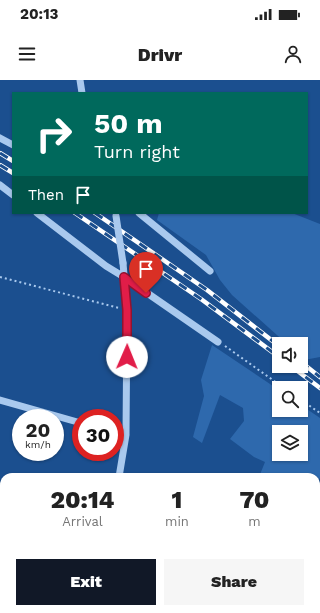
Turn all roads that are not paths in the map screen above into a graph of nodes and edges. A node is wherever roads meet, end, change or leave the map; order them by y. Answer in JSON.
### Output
{"nodes":[{"id":1,"x":80,"y":80,"type":"edge"},
{"id":2,"x":82,"y":92,"type":"edge"},
{"id":3,"x":0,"y":138,"type":"edge"},
{"id":4,"x":12,"y":144,"type":"edge"},
{"id":5,"x":0,"y":185,"type":"edge"},
{"id":6,"x":12,"y":194,"type":"edge"},
{"id":7,"x":38,"y":214,"type":"edge"},
{"id":8,"x":116,"y":214,"type":"edge"},
{"id":9,"x":140,"y":214,"type":"edge"},
{"id":10,"x":210,"y":271,"type":"dead end"},
{"id":11,"x":124,"y":277,"type":"junction"},
{"id":12,"x":218,"y":342,"type":"road end"},
{"id":13,"x":0,"y":400,"type":"edge"},
{"id":14,"x":72,"y":420,"type":"edge"},
{"id":15,"x":126,"y":435,"type":"joint"},
{"id":16,"x":120,"y":473,"type":"edge"}],
"edges":[{"from":1,"to":2,"type":"street"},
{"from":3,"to":4,"type":"street"},
{"from":5,"to":6,"type":"street"},
{"from":7,"to":11,"type":"street"},
{"from":8,"to":11,"type":"street","bridge":true},
{"from":9,"to":10,"type":"street"},
{"from":11,"to":12,"type":"street"},
{"from":11,"to":15,"type":"street"},
{"from":13,"to":14,"type":"street"},
{"from":15,"to":16,"type":"street"}]}
